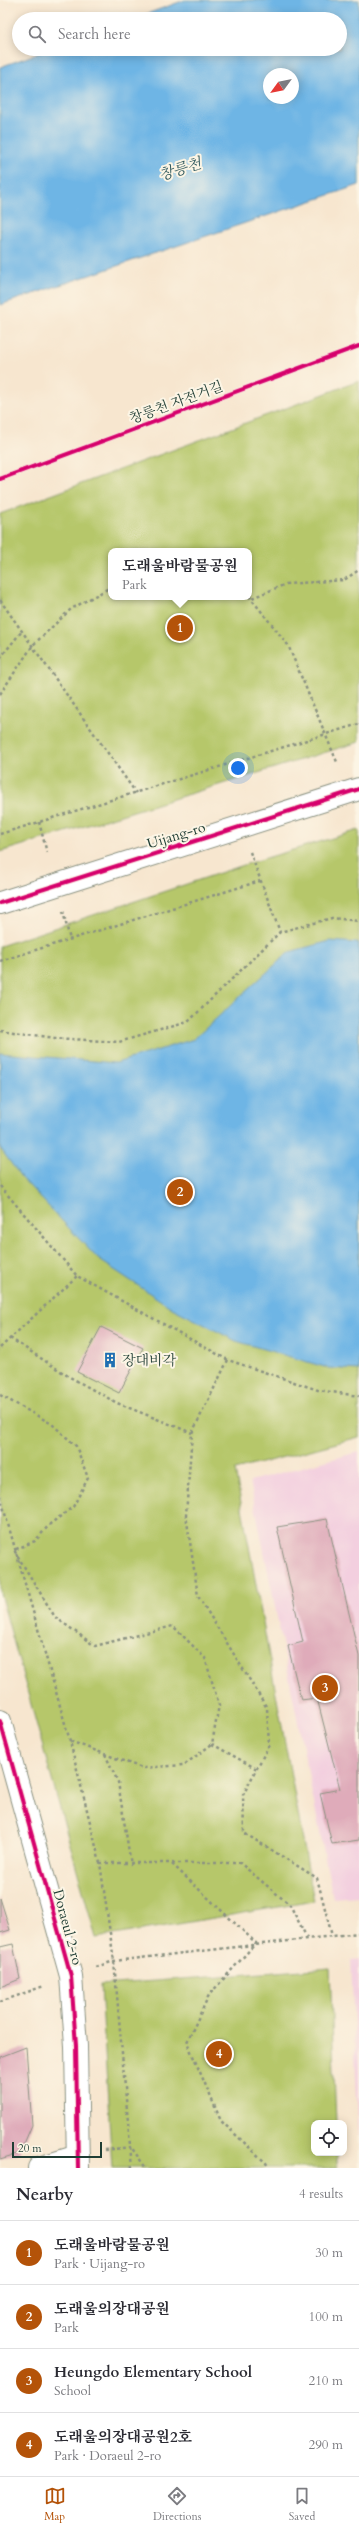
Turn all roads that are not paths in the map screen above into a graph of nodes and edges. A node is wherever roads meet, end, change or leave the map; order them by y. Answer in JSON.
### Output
{"nodes":[{"id":1,"x":359,"y":789,"type":"edge"},
{"id":2,"x":0,"y":903,"type":"edge"},
{"id":3,"x":0,"y":1721,"type":"edge"},
{"id":4,"x":78,"y":2162,"type":"edge"},
{"id":5,"x":39,"y":2168,"type":"edge"}],
"edges":[{"from":1,"to":2,"type":"street","name":"Uijang-ro"},
{"from":3,"to":4,"type":"street","name":"Doraeul 2-ro"},
{"from":4,"to":5,"type":"street"}]}
